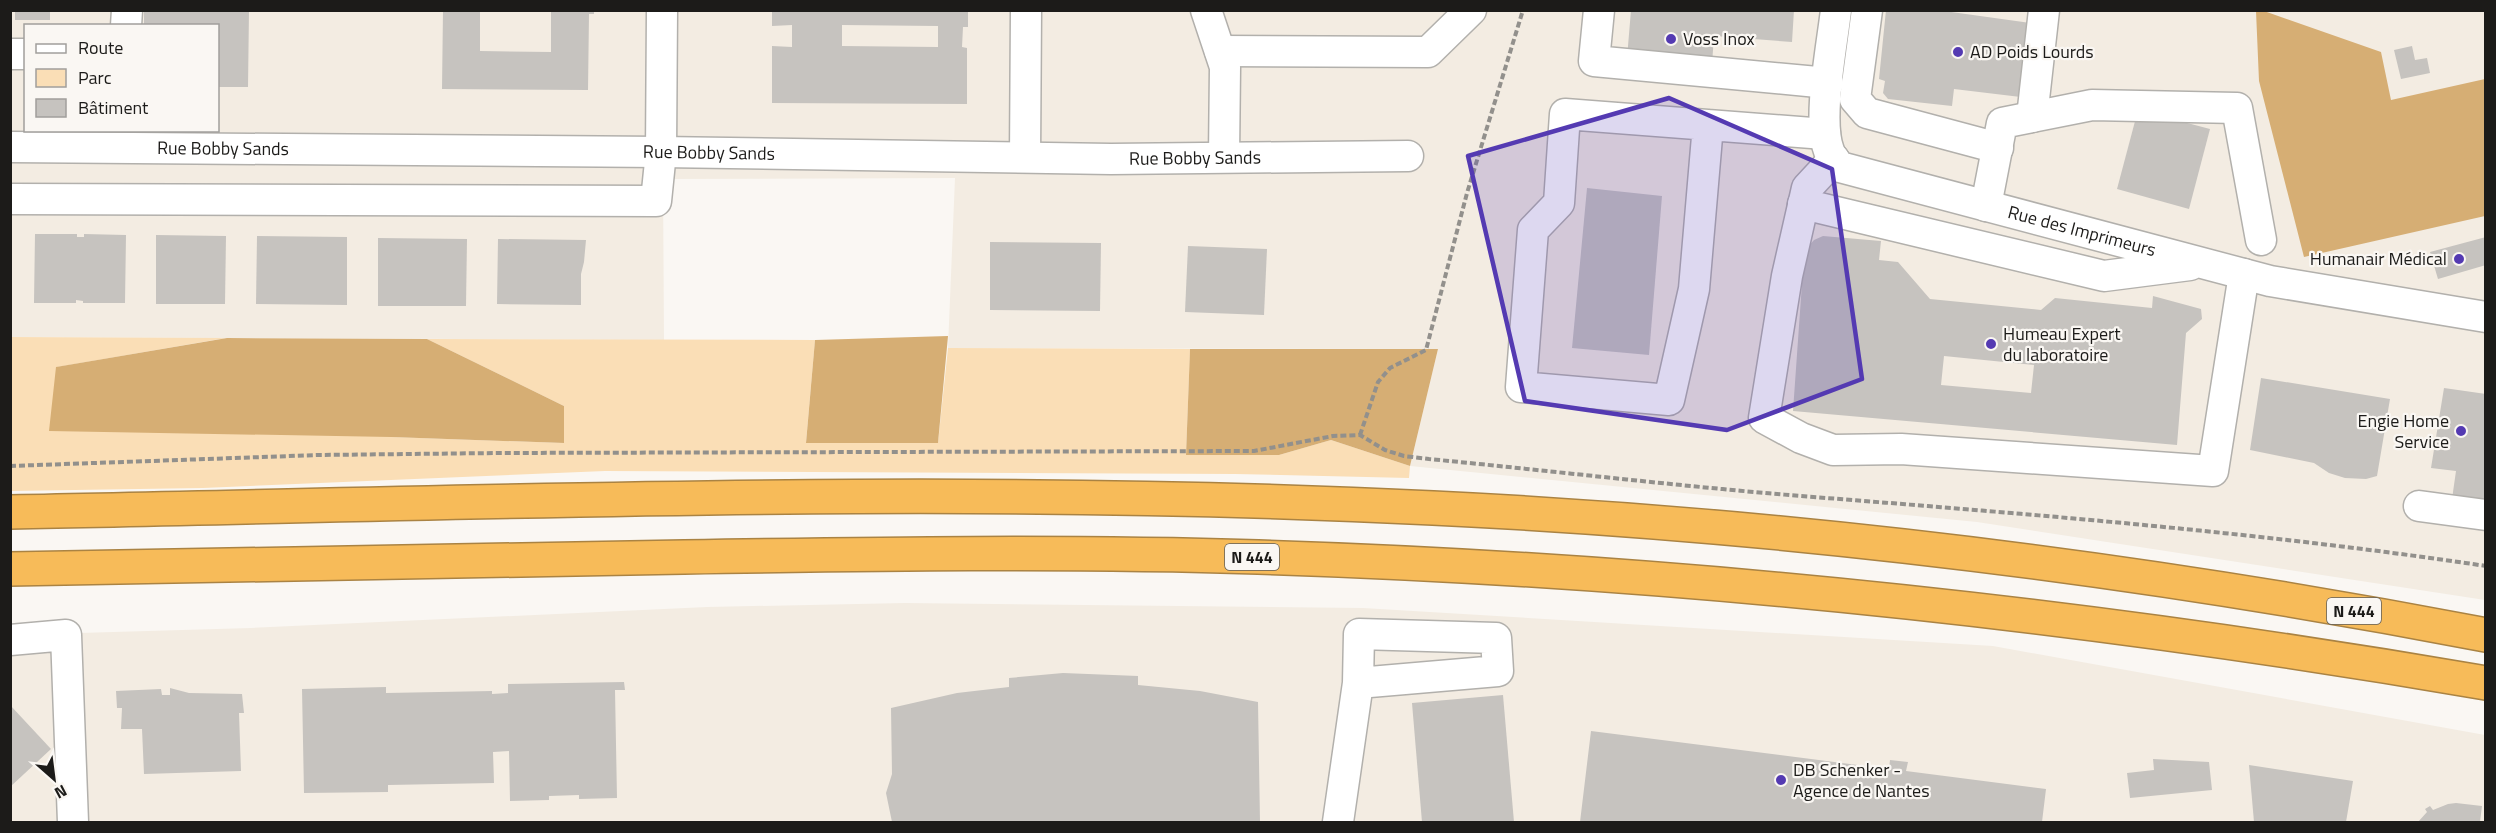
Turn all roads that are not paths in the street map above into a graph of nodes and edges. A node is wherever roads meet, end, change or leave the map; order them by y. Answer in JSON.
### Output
{"nodes":[{"id":1,"x":662,"y":10,"type":"edge"},
{"id":2,"x":1026,"y":10,"type":"edge"},
{"id":3,"x":1206,"y":10,"type":"edge"},
{"id":4,"x":1470,"y":10,"type":"edge"},
{"id":5,"x":1599,"y":10,"type":"edge"},
{"id":6,"x":1836,"y":10,"type":"edge"},
{"id":7,"x":1867,"y":10,"type":"edge"},
{"id":8,"x":2044,"y":10,"type":"edge"},
{"id":9,"x":1220,"y":51,"type":"junction"},
{"id":10,"x":1828,"y":83,"type":"junction"},
{"id":11,"x":2032,"y":117,"type":"junction"},
{"id":12,"x":1708,"y":125,"type":"junction"},
{"id":13,"x":40,"y":139,"type":"edge"},
{"id":14,"x":124,"y":139,"type":"edge"},
{"id":15,"x":10,"y":147,"type":"edge"},
{"id":16,"x":1830,"y":147,"type":"junction"},
{"id":17,"x":1998,"y":148,"type":"junction"},
{"id":18,"x":661,"y":152,"type":"junction"},
{"id":19,"x":1408,"y":156,"type":"dead end"},
{"id":20,"x":1025,"y":157,"type":"junction"},
{"id":21,"x":1224,"y":157,"type":"junction"},
{"id":22,"x":10,"y":199,"type":"edge"},
{"id":23,"x":1803,"y":204,"type":"junction"},
{"id":24,"x":1986,"y":206,"type":"junction"},
{"id":25,"x":2261,"y":240,"type":"dead end"},
{"id":26,"x":2203,"y":263,"type":"junction"},
{"id":27,"x":2244,"y":274,"type":"junction"},
{"id":28,"x":2486,"y":317,"type":"edge"},
{"id":29,"x":2419,"y":506,"type":"dead end"},
{"id":30,"x":10,"y":512,"type":"edge"},
{"id":31,"x":2486,"y":515,"type":"edge"},
{"id":32,"x":10,"y":569,"type":"edge"},
{"id":33,"x":2486,"y":635,"type":"edge"},
{"id":34,"x":10,"y":640,"type":"edge"},
{"id":35,"x":1358,"y":683,"type":"dead end"},
{"id":36,"x":2486,"y":683,"type":"edge"},
{"id":37,"x":73,"y":822,"type":"edge"},
{"id":38,"x":1338,"y":822,"type":"edge"}],
"edges":[{"from":1,"to":18,"type":"street"},
{"from":2,"to":20,"type":"street"},
{"from":3,"to":9,"type":"street"},
{"from":4,"to":9,"type":"street"},
{"from":5,"to":10,"type":"street"},
{"from":6,"to":10,"type":"street"},
{"from":7,"to":17,"type":"street"},
{"from":8,"to":11,"type":"street"},
{"from":9,"to":21,"type":"street"},
{"from":10,"to":16,"type":"street"},
{"from":11,"to":17,"type":"street"},
{"from":11,"to":25,"type":"street"},
{"from":12,"to":12,"type":"street"},
{"from":12,"to":16,"type":"street"},
{"from":13,"to":14,"type":"street","name":"Rue Bobby Sands"},
{"from":13,"to":15,"type":"street","name":"Rue Bobby Sands"},
{"from":14,"to":18,"type":"street","name":"Rue Bobby Sands"},
{"from":16,"to":23,"type":"street"},
{"from":16,"to":24,"type":"street","name":"Rue des Imprimeurs"},
{"from":17,"to":24,"type":"street"},
{"from":18,"to":20,"type":"street","name":"Rue Bobby Sands"},
{"from":18,"to":22,"type":"street"},
{"from":19,"to":21,"type":"street","name":"Rue Bobby Sands"},
{"from":20,"to":21,"type":"street","name":"Rue Bobby Sands"},
{"from":23,"to":26,"type":"street"},
{"from":23,"to":27,"type":"street"},
{"from":24,"to":26,"type":"street","name":"Rue des Imprimeurs"},
{"from":26,"to":27,"type":"street","name":"Rue des Imprimeurs"},
{"from":27,"to":28,"type":"street","name":"Rue des Imprimeurs"},
{"from":29,"to":31,"type":"street"},
{"from":30,"to":33,"type":"highway","number":"N 444"},
{"from":32,"to":36,"type":"highway","number":"N 444"},
{"from":34,"to":37,"type":"street"},
{"from":35,"to":38,"type":"street"}]}
